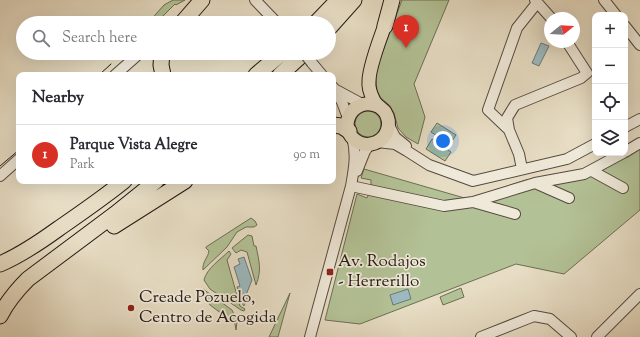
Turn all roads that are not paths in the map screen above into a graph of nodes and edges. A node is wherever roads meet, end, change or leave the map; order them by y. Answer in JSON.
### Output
{"nodes":[{"id":1,"x":202,"y":0,"type":"edge"},
{"id":2,"x":255,"y":0,"type":"edge"},
{"id":3,"x":261,"y":0,"type":"edge"},
{"id":4,"x":338,"y":0,"type":"edge"},
{"id":5,"x":354,"y":0,"type":"edge"},
{"id":6,"x":392,"y":0,"type":"edge"},
{"id":7,"x":395,"y":0,"type":"edge"},
{"id":8,"x":604,"y":0,"type":"edge"},
{"id":9,"x":536,"y":1,"type":"edge"},
{"id":10,"x":546,"y":12,"type":"edge"},
{"id":11,"x":614,"y":12,"type":"edge"},
{"id":12,"x":183,"y":16,"type":"edge"},
{"id":13,"x":188,"y":16,"type":"edge"},
{"id":14,"x":271,"y":16,"type":"edge"},
{"id":15,"x":273,"y":16,"type":"edge"},
{"id":16,"x":323,"y":16,"type":"edge"},
{"id":17,"x":336,"y":20,"type":"edge"},
{"id":18,"x":385,"y":26,"type":"junction"},
{"id":19,"x":628,"y":30,"type":"edge"},
{"id":20,"x":640,"y":44,"type":"edge"},
{"id":21,"x":570,"y":48,"type":"edge"},
{"id":22,"x":132,"y":60,"type":"edge"},
{"id":23,"x":161,"y":60,"type":"edge"},
{"id":24,"x":274,"y":60,"type":"edge"},
{"id":25,"x":301,"y":60,"type":"edge"},
{"id":26,"x":310,"y":60,"type":"edge"},
{"id":27,"x":118,"y":72,"type":"edge"},
{"id":28,"x":162,"y":72,"type":"edge"},
{"id":29,"x":260,"y":72,"type":"edge"},
{"id":30,"x":284,"y":72,"type":"edge"},
{"id":31,"x":320,"y":72,"type":"edge"},
{"id":32,"x":336,"y":90,"type":"edge"},
{"id":33,"x":336,"y":93,"type":"edge"},
{"id":34,"x":362,"y":104,"type":"junction"},
{"id":35,"x":378,"y":106,"type":"junction"},
{"id":36,"x":640,"y":119,"type":"edge"},
{"id":37,"x":388,"y":123,"type":"junction"},
{"id":38,"x":336,"y":125,"type":"edge"},
{"id":39,"x":628,"y":125,"type":"edge"},
{"id":40,"x":350,"y":129,"type":"junction"},
{"id":41,"x":508,"y":130,"type":"junction"},
{"id":42,"x":374,"y":143,"type":"junction"},
{"id":43,"x":640,"y":144,"type":"edge"},
{"id":44,"x":592,"y":146,"type":"edge"},
{"id":45,"x":628,"y":151,"type":"edge"},
{"id":46,"x":619,"y":156,"type":"edge"},
{"id":47,"x":16,"y":162,"type":"edge"},
{"id":48,"x":429,"y":165,"type":"junction"},
{"id":49,"x":522,"y":169,"type":"junction"},
{"id":50,"x":592,"y":171,"type":"junction"},
{"id":51,"x":0,"y":176,"type":"edge"},
{"id":52,"x":534,"y":183,"type":"junction"},
{"id":53,"x":108,"y":184,"type":"edge"},
{"id":54,"x":120,"y":184,"type":"edge"},
{"id":55,"x":152,"y":184,"type":"edge"},
{"id":56,"x":180,"y":184,"type":"edge"},
{"id":57,"x":351,"y":186,"type":"junction"},
{"id":58,"x":623,"y":188,"type":"dead end"},
{"id":59,"x":569,"y":198,"type":"dead end"},
{"id":60,"x":473,"y":202,"type":"junction"},
{"id":61,"x":515,"y":214,"type":"dead end"},
{"id":62,"x":38,"y":243,"type":"junction"},
{"id":63,"x":0,"y":264,"type":"edge"},
{"id":64,"x":44,"y":267,"type":"junction"},
{"id":65,"x":640,"y":294,"type":"edge"},
{"id":66,"x":0,"y":316,"type":"edge"},
{"id":67,"x":310,"y":337,"type":"edge"},
{"id":68,"x":481,"y":337,"type":"edge"},
{"id":69,"x":571,"y":337,"type":"edge"},
{"id":70,"x":597,"y":337,"type":"edge"}],
"edges":[{"from":1,"to":12,"type":"street"},
{"from":1,"to":13,"type":"highway"},
{"from":2,"to":14,"type":"street"},
{"from":3,"to":15,"type":"street"},
{"from":4,"to":16,"type":"highway"},
{"from":5,"to":17,"type":"highway"},
{"from":6,"to":18,"type":"highway"},
{"from":7,"to":18,"type":"main road"},
{"from":8,"to":11,"type":"street"},
{"from":9,"to":10,"type":"street"},
{"from":9,"to":41,"type":"street"},
{"from":18,"to":35,"type":"main road"},
{"from":19,"to":20,"type":"street"},
{"from":21,"to":41,"type":"street"},
{"from":22,"to":27,"type":"street"},
{"from":23,"to":28,"type":"highway"},
{"from":24,"to":29,"type":"highway"},
{"from":25,"to":30,"type":"highway"},
{"from":26,"to":31,"type":"street"},
{"from":32,"to":34,"type":"street"},
{"from":33,"to":40,"type":"street"},
{"from":34,"to":35,"type":"main road"},
{"from":34,"to":40,"type":"main road"},
{"from":35,"to":37,"type":"main road"},
{"from":36,"to":39,"type":"street"},
{"from":37,"to":42,"type":"main road"},
{"from":37,"to":48,"type":"street"},
{"from":38,"to":40,"type":"highway"},
{"from":40,"to":42,"type":"main road"},
{"from":40,"to":57,"type":"street"},
{"from":41,"to":49,"type":"street"},
{"from":42,"to":48,"type":"street"},
{"from":42,"to":57,"type":"street"},
{"from":43,"to":45,"type":"street"},
{"from":44,"to":49,"type":"street"},
{"from":46,"to":50,"type":"street"},
{"from":47,"to":51,"type":"street"},
{"from":48,"to":49,"type":"street"},
{"from":50,"to":52,"type":"street"},
{"from":50,"to":58,"type":"street"},
{"from":52,"to":59,"type":"street"},
{"from":52,"to":60,"type":"street"},
{"from":53,"to":62,"type":"highway"},
{"from":54,"to":62,"type":"highway"},
{"from":55,"to":64,"type":"highway"},
{"from":56,"to":64,"type":"highway"},
{"from":57,"to":60,"type":"street"},
{"from":57,"to":67,"type":"street"},
{"from":60,"to":61,"type":"street"},
{"from":62,"to":63,"type":"highway"},
{"from":64,"to":66,"type":"highway"},
{"from":65,"to":70,"type":"street"},
{"from":68,"to":69,"type":"street"}]}
